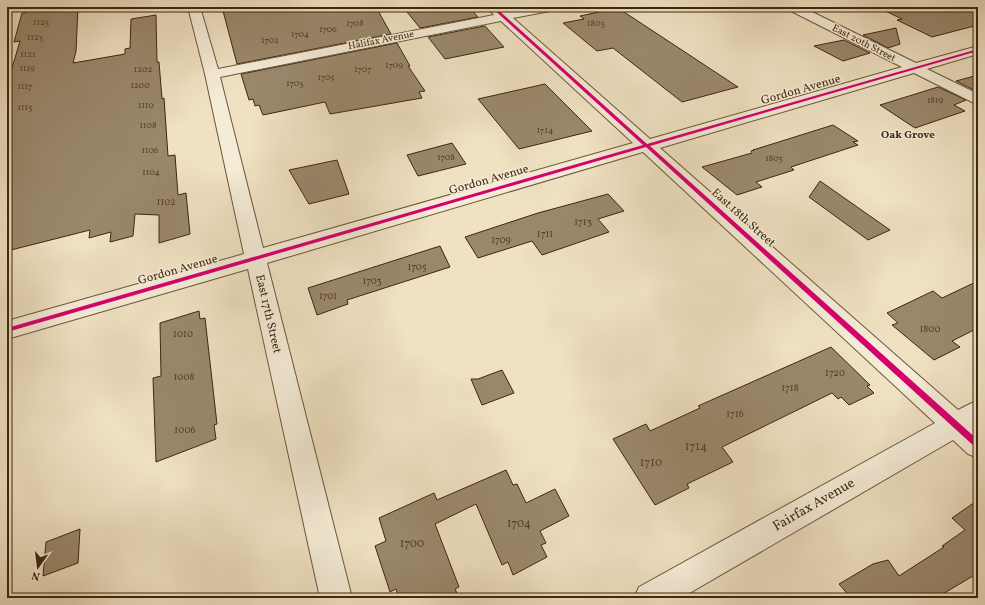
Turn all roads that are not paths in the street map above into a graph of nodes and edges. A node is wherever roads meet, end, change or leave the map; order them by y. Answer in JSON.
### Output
{"nodes":[{"id":1,"x":194,"y":7,"type":"edge"},
{"id":2,"x":551,"y":7,"type":"edge"},
{"id":3,"x":793,"y":7,"type":"edge"},
{"id":4,"x":499,"y":12,"type":"edge"},
{"id":5,"x":978,"y":50,"type":"edge"},
{"id":6,"x":915,"y":68,"type":"junction"},
{"id":7,"x":212,"y":74,"type":"junction"},
{"id":8,"x":978,"y":100,"type":"edge"},
{"id":9,"x":647,"y":146,"type":"junction"},
{"id":10,"x":255,"y":259,"type":"junction"},
{"id":11,"x":7,"y":330,"type":"edge"},
{"id":12,"x":967,"y":419,"type":"edge"},
{"id":13,"x":978,"y":445,"type":"edge"},
{"id":14,"x":336,"y":598,"type":"edge"},
{"id":15,"x":650,"y":598,"type":"edge"}],
"edges":[{"from":1,"to":7,"type":"street","name":"East 17th Street"},
{"from":2,"to":4,"type":"street","name":"Halifax Avenue"},
{"from":3,"to":6,"type":"street","name":"East 20th Street"},
{"from":4,"to":7,"type":"street","name":"Halifax Avenue"},
{"from":4,"to":9,"type":"street","name":"East 18th Street"},
{"from":5,"to":6,"type":"street","name":"Gordon Avenue"},
{"from":6,"to":8,"type":"street","name":"East 20th Street"},
{"from":6,"to":9,"type":"street","name":"Gordon Avenue"},
{"from":7,"to":10,"type":"street","name":"East 17th Street"},
{"from":9,"to":10,"type":"street","name":"Gordon Avenue"},
{"from":9,"to":12,"type":"street","name":"East 18th Street"},
{"from":10,"to":11,"type":"street","name":"Gordon Avenue"},
{"from":10,"to":14,"type":"street","name":"East 17th Street"},
{"from":12,"to":13,"type":"street","name":"East 18th Street"},
{"from":12,"to":15,"type":"street","name":"Fairfax Avenue"}]}
